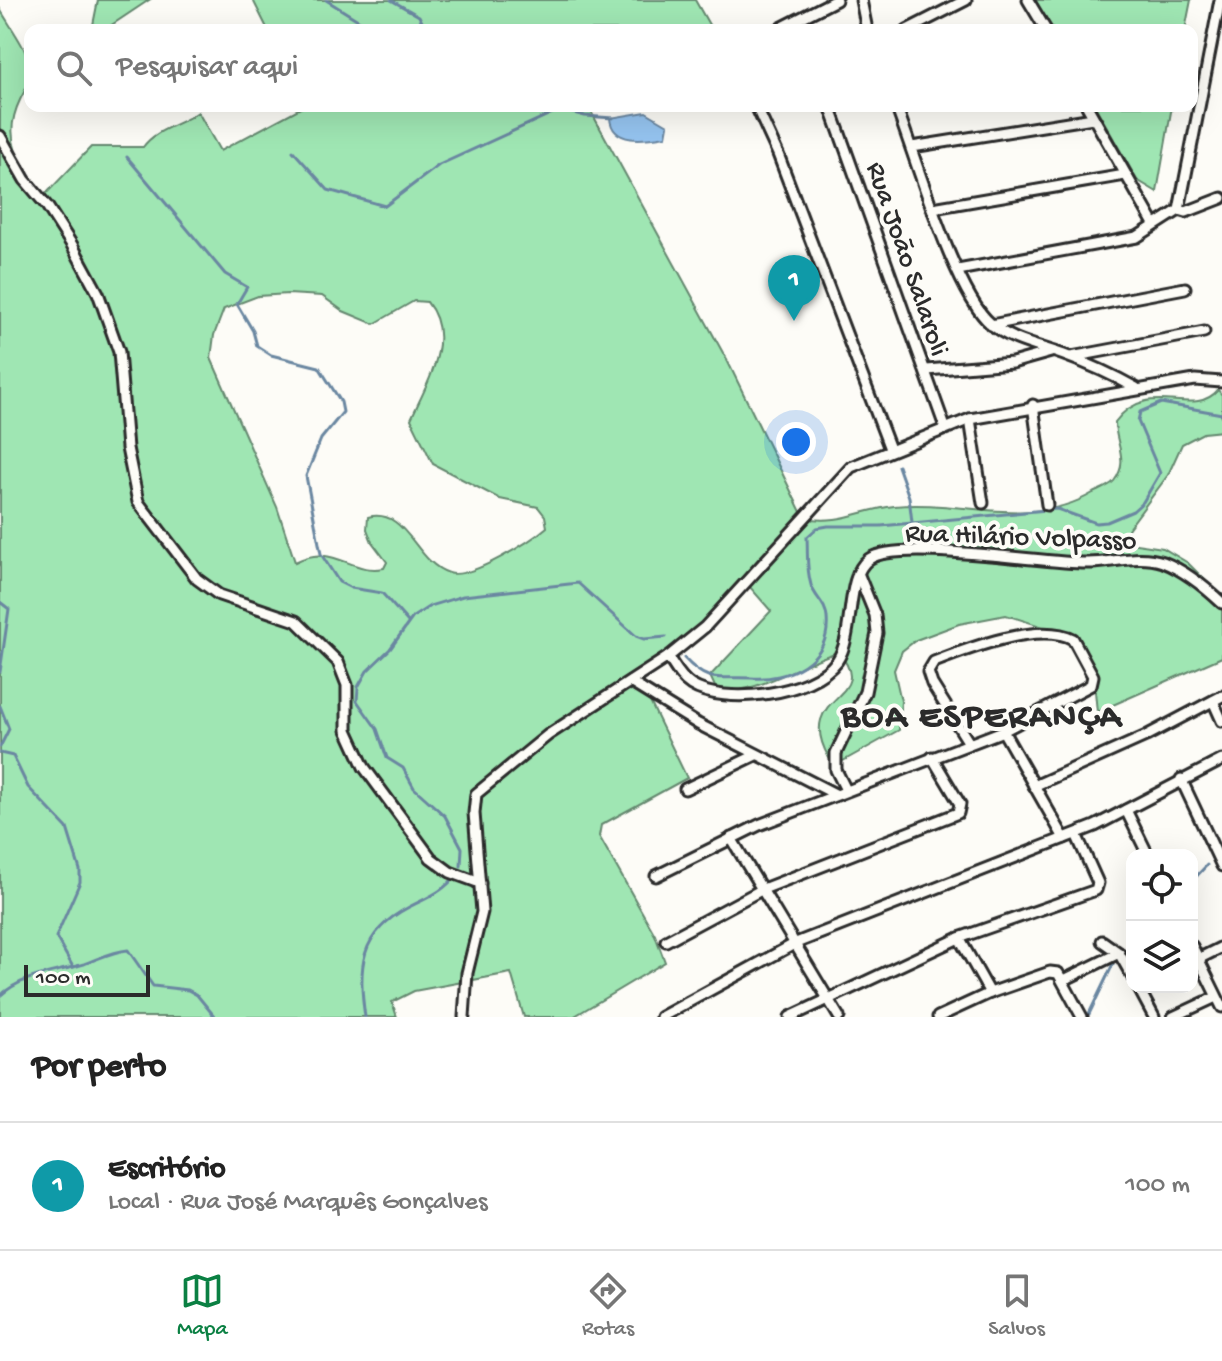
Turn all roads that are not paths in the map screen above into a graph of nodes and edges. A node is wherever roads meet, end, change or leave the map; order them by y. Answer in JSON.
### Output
{"nodes":[{"id":1,"x":836,"y":0,"type":"edge"},
{"id":2,"x":861,"y":0,"type":"edge"},
{"id":3,"x":966,"y":0,"type":"edge"},
{"id":4,"x":1028,"y":0,"type":"edge"},
{"id":5,"x":1220,"y":0,"type":"edge"},
{"id":6,"x":789,"y":24,"type":"edge"},
{"id":7,"x":866,"y":24,"type":"edge"},
{"id":8,"x":919,"y":24,"type":"edge"},
{"id":9,"x":1042,"y":24,"type":"edge"},
{"id":10,"x":760,"y":112,"type":"edge"},
{"id":11,"x":832,"y":112,"type":"edge"},
{"id":12,"x":898,"y":112,"type":"edge"},
{"id":13,"x":1090,"y":112,"type":"edge"},
{"id":14,"x":1093,"y":118,"type":"junction"},
{"id":15,"x":0,"y":136,"type":"edge"},
{"id":16,"x":912,"y":147,"type":"junction"},
{"id":17,"x":1125,"y":175,"type":"junction"},
{"id":18,"x":1222,"y":198,"type":"edge"},
{"id":19,"x":933,"y":208,"type":"junction"},
{"id":20,"x":1179,"y":210,"type":"junction"},
{"id":21,"x":1154,"y":224,"type":"junction"},
{"id":22,"x":958,"y":270,"type":"junction"},
{"id":23,"x":1185,"y":288,"type":"dead end"},
{"id":24,"x":991,"y":325,"type":"junction"},
{"id":25,"x":1204,"y":332,"type":"dead end"},
{"id":26,"x":1054,"y":351,"type":"junction"},
{"id":27,"x":1071,"y":357,"type":"junction"},
{"id":28,"x":927,"y":370,"type":"junction"},
{"id":29,"x":1222,"y":382,"type":"edge"},
{"id":30,"x":1136,"y":388,"type":"junction"},
{"id":31,"x":1033,"y":405,"type":"junction"},
{"id":32,"x":970,"y":419,"type":"junction"},
{"id":33,"x":945,"y":427,"type":"junction"},
{"id":34,"x":890,"y":449,"type":"junction"},
{"id":35,"x":983,"y":503,"type":"dead end"},
{"id":36,"x":1047,"y":505,"type":"dead end"},
{"id":37,"x":858,"y":573,"type":"junction"},
{"id":38,"x":1222,"y":603,"type":"edge"},
{"id":39,"x":668,"y":657,"type":"junction"},
{"id":40,"x":630,"y":682,"type":"junction"},
{"id":41,"x":1218,"y":699,"type":"edge"},
{"id":42,"x":1222,"y":721,"type":"edge"},
{"id":43,"x":1003,"y":731,"type":"junction"},
{"id":44,"x":969,"y":743,"type":"junction"},
{"id":45,"x":756,"y":755,"type":"junction"},
{"id":46,"x":932,"y":757,"type":"junction"},
{"id":47,"x":1222,"y":760,"type":"edge"},
{"id":48,"x":1181,"y":779,"type":"junction"},
{"id":49,"x":1034,"y":786,"type":"junction"},
{"id":50,"x":685,"y":789,"type":"dead end"},
{"id":51,"x":846,"y":790,"type":"junction"},
{"id":52,"x":835,"y":794,"type":"junction"},
{"id":53,"x":1126,"y":810,"type":"junction"},
{"id":54,"x":1076,"y":834,"type":"junction"},
{"id":55,"x":731,"y":838,"type":"junction"},
{"id":56,"x":1064,"y":838,"type":"junction"},
{"id":57,"x":1145,"y":849,"type":"edge"},
{"id":58,"x":1222,"y":866,"type":"edge"},
{"id":59,"x":656,"y":876,"type":"dead end"},
{"id":60,"x":480,"y":883,"type":"junction"},
{"id":61,"x":763,"y":889,"type":"junction"},
{"id":62,"x":959,"y":938,"type":"junction"},
{"id":63,"x":666,"y":941,"type":"dead end"},
{"id":64,"x":1102,"y":941,"type":"dead end"},
{"id":65,"x":796,"y":943,"type":"junction"},
{"id":66,"x":1222,"y":947,"type":"edge"},
{"id":67,"x":1119,"y":953,"type":"junction"},
{"id":68,"x":1198,"y":959,"type":"joint"},
{"id":69,"x":1126,"y":965,"type":"edge"},
{"id":70,"x":1064,"y":980,"type":"junction"},
{"id":71,"x":990,"y":993,"type":"junction"},
{"id":72,"x":1141,"y":993,"type":"edge"},
{"id":73,"x":1216,"y":997,"type":"junction"},
{"id":74,"x":827,"y":999,"type":"junction"},
{"id":75,"x":1222,"y":1007,"type":"edge"},
{"id":76,"x":464,"y":1017,"type":"edge"},
{"id":77,"x":661,"y":1017,"type":"edge"},
{"id":78,"x":790,"y":1017,"type":"edge"},
{"id":79,"x":839,"y":1017,"type":"edge"},
{"id":80,"x":938,"y":1017,"type":"edge"},
{"id":81,"x":1082,"y":1017,"type":"edge"},
{"id":82,"x":1154,"y":1017,"type":"edge"},
{"id":83,"x":1173,"y":1017,"type":"edge"}],
"edges":[{"from":1,"to":6,"type":"street"},
{"from":2,"to":7,"type":"street"},
{"from":3,"to":8,"type":"street"},
{"from":4,"to":9,"type":"street"},
{"from":5,"to":20,"type":"street"},
{"from":10,"to":34,"type":"street"},
{"from":11,"to":28,"type":"street","name":"Rua João Salaroli"},
{"from":12,"to":16,"type":"street"},
{"from":13,"to":14,"type":"street"},
{"from":14,"to":16,"type":"street"},
{"from":14,"to":17,"type":"street"},
{"from":15,"to":60,"type":"street"},
{"from":16,"to":19,"type":"street"},
{"from":17,"to":19,"type":"street"},
{"from":17,"to":21,"type":"street"},
{"from":18,"to":20,"type":"street"},
{"from":19,"to":22,"type":"street"},
{"from":20,"to":21,"type":"street"},
{"from":21,"to":22,"type":"street"},
{"from":22,"to":24,"type":"street"},
{"from":23,"to":24,"type":"street"},
{"from":24,"to":26,"type":"street"},
{"from":25,"to":27,"type":"street"},
{"from":26,"to":27,"type":"street"},
{"from":26,"to":28,"type":"street"},
{"from":27,"to":30,"type":"street"},
{"from":28,"to":33,"type":"street","name":"Rua João Salaroli"},
{"from":29,"to":30,"type":"street"},
{"from":30,"to":31,"type":"street"},
{"from":31,"to":32,"type":"street"},
{"from":31,"to":36,"type":"street"},
{"from":32,"to":33,"type":"street"},
{"from":32,"to":35,"type":"street"},
{"from":33,"to":34,"type":"street"},
{"from":34,"to":39,"type":"street"},
{"from":37,"to":38,"type":"street","name":"Rua Hilário Volpasso"},
{"from":37,"to":39,"type":"street"},
{"from":37,"to":51,"type":"street"},
{"from":39,"to":40,"type":"street"},
{"from":40,"to":45,"type":"street"},
{"from":40,"to":60,"type":"street"},
{"from":41,"to":42,"type":"street"},
{"from":41,"to":49,"type":"street"},
{"from":43,"to":44,"type":"street"},
{"from":43,"to":44,"type":"street"},
{"from":43,"to":49,"type":"street"},
{"from":44,"to":46,"type":"street"},
{"from":45,"to":50,"type":"street"},
{"from":45,"to":52,"type":"street"},
{"from":46,"to":51,"type":"street"},
{"from":46,"to":61,"type":"street"},
{"from":47,"to":48,"type":"street"},
{"from":48,"to":53,"type":"street"},
{"from":48,"to":58,"type":"street"},
{"from":49,"to":56,"type":"street"},
{"from":51,"to":52,"type":"street"},
{"from":52,"to":55,"type":"street"},
{"from":53,"to":54,"type":"street"},
{"from":53,"to":57,"type":"street"},
{"from":54,"to":56,"type":"street"},
{"from":54,"to":62,"type":"street"},
{"from":55,"to":59,"type":"street"},
{"from":55,"to":61,"type":"street"},
{"from":56,"to":65,"type":"street"},
{"from":60,"to":76,"type":"street"},
{"from":61,"to":63,"type":"street"},
{"from":61,"to":65,"type":"street"},
{"from":62,"to":71,"type":"street"},
{"from":62,"to":74,"type":"street"},
{"from":64,"to":67,"type":"street"},
{"from":65,"to":74,"type":"street"},
{"from":65,"to":77,"type":"street"},
{"from":66,"to":68,"type":"street"},
{"from":67,"to":69,"type":"street"},
{"from":67,"to":70,"type":"street"},
{"from":68,"to":73,"type":"street"},
{"from":70,"to":71,"type":"street"},
{"from":70,"to":81,"type":"street"},
{"from":71,"to":80,"type":"street"},
{"from":72,"to":82,"type":"street"},
{"from":73,"to":75,"type":"street"},
{"from":73,"to":83,"type":"street"},
{"from":74,"to":78,"type":"street"},
{"from":74,"to":79,"type":"street"}]}
